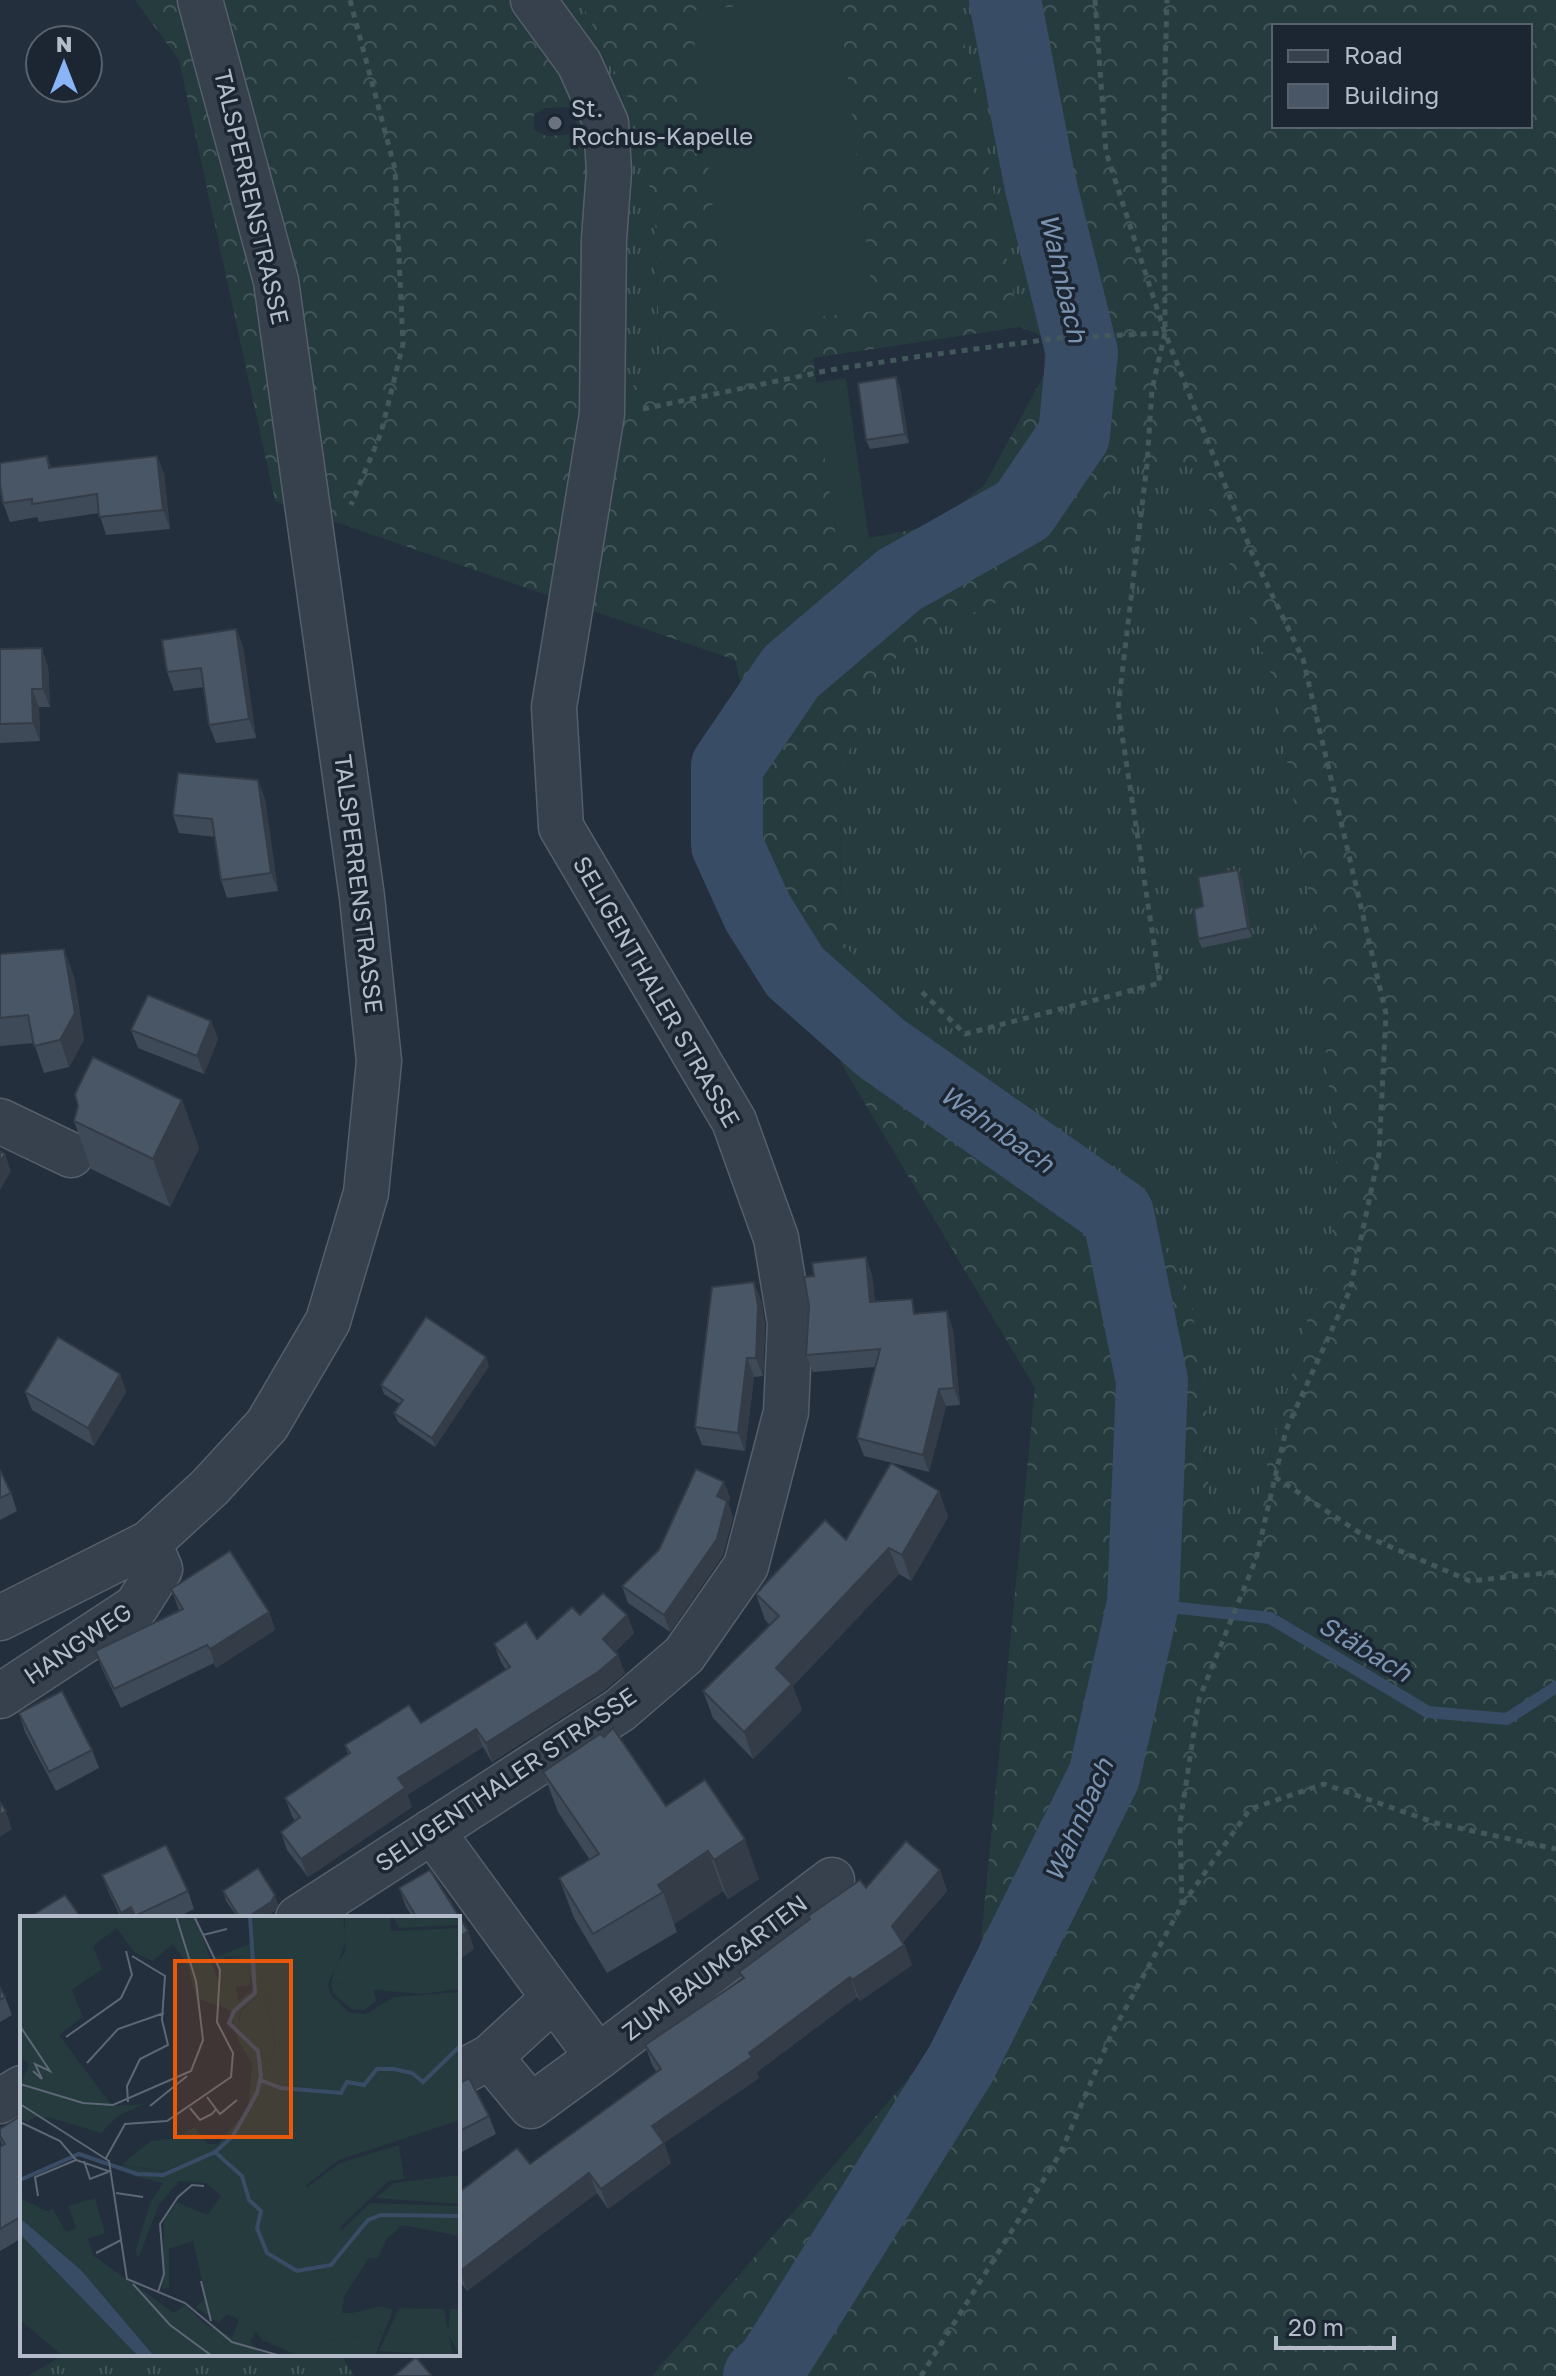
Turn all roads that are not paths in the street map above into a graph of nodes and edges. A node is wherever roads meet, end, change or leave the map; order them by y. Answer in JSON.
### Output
{"nodes":[{"id":1,"x":200,"y":0,"type":"edge"},
{"id":2,"x":533,"y":0,"type":"edge"},
{"id":3,"x":0,"y":1121,"type":"edge"},
{"id":4,"x":71,"y":1155,"type":"dead end"},
{"id":5,"x":149,"y":1543,"type":"junction"},
{"id":6,"x":0,"y":1618,"type":"edge"},
{"id":7,"x":0,"y":1696,"type":"edge"},
{"id":8,"x":432,"y":1831,"type":"junction"},
{"id":9,"x":832,"y":1880,"type":"dead end"},
{"id":10,"x":301,"y":1916,"type":"edge"},
{"id":11,"x":554,"y":1998,"type":"junction"},
{"id":12,"x":598,"y":2057,"type":"junction"},
{"id":13,"x":474,"y":2066,"type":"edge"},
{"id":14,"x":20,"y":2089,"type":"edge"},
{"id":15,"x":0,"y":2101,"type":"edge"}],
"edges":[{"from":1,"to":5,"type":"street","name":"TALSPERRENSTRASSE"},
{"from":2,"to":8,"type":"street","name":"SELIGENTHALER STRASSE"},
{"from":3,"to":4,"type":"street"},
{"from":5,"to":6,"type":"street","name":"TALSPERRENSTRASSE"},
{"from":5,"to":7,"type":"street","name":"HANGWEG"},
{"from":8,"to":10,"type":"street","name":"SELIGENTHALER STRASSE"},
{"from":8,"to":11,"type":"street","name":"ZUM BAUMGARTEN"},
{"from":9,"to":12,"type":"street","name":"ZUM BAUMGARTEN"},
{"from":11,"to":12,"type":"street","name":"ZUM BAUMGARTEN"},
{"from":11,"to":13,"type":"street","name":"ZUM BAUMGARTEN"},
{"from":12,"to":13,"type":"street","name":"ZUM BAUMGARTEN"},
{"from":14,"to":15,"type":"street"}]}
